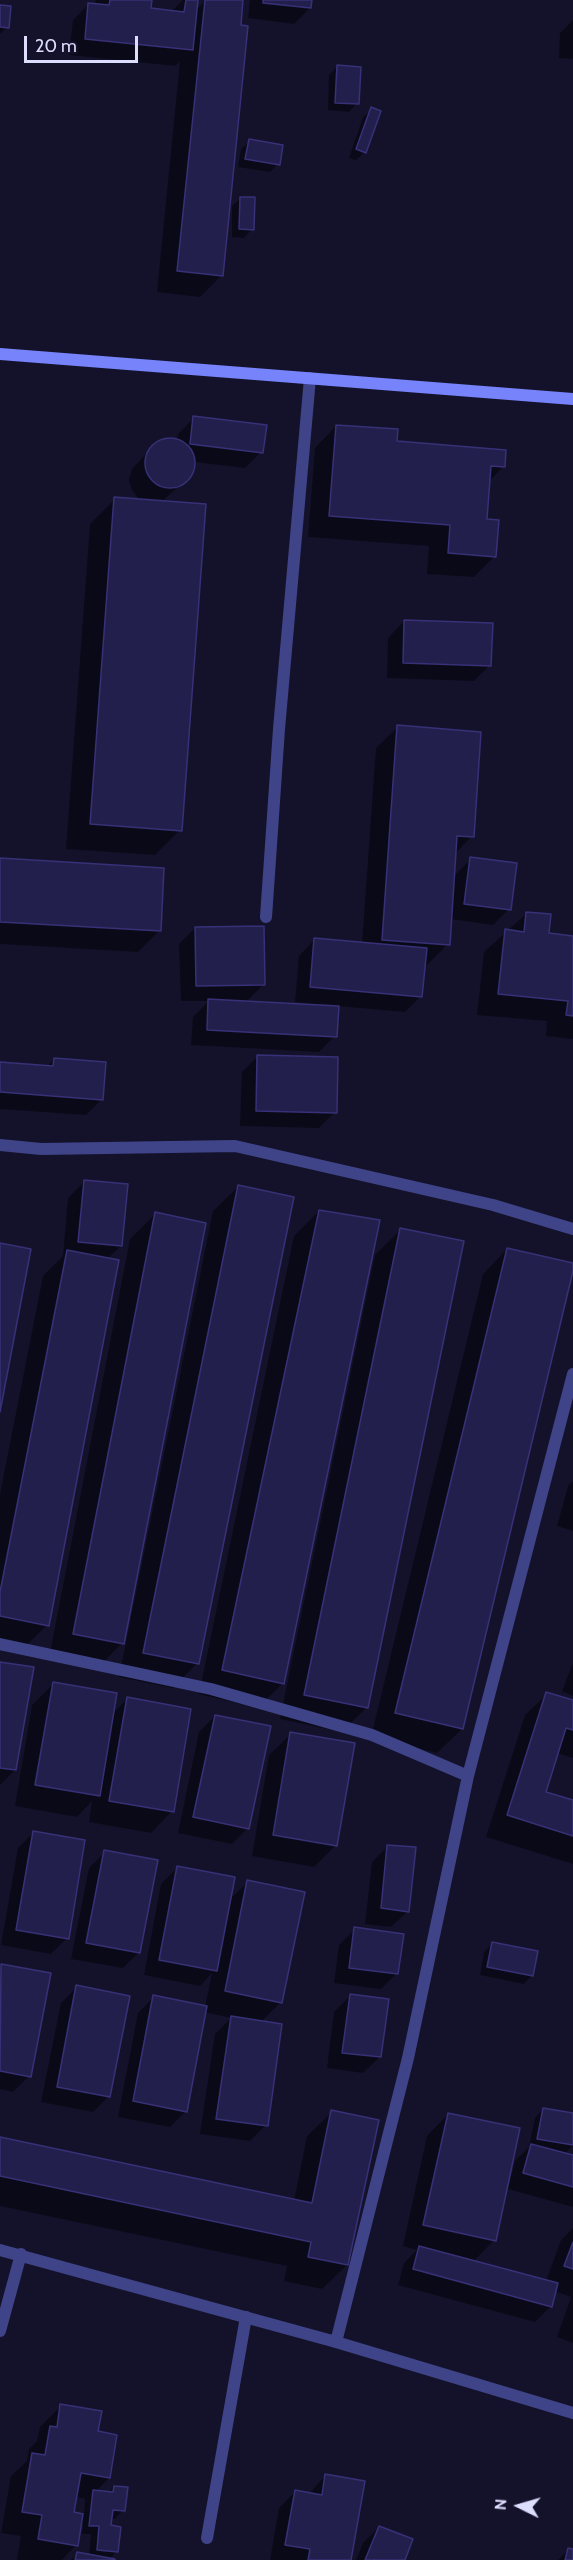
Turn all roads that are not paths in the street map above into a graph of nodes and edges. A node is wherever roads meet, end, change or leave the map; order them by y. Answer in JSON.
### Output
{"nodes":[{"id":1,"x":0,"y":354,"type":"edge"},
{"id":2,"x":310,"y":378,"type":"junction"},
{"id":3,"x":573,"y":399,"type":"edge"},
{"id":4,"x":266,"y":917,"type":"dead end"},
{"id":5,"x":0,"y":1145,"type":"edge"},
{"id":6,"x":573,"y":1229,"type":"edge"},
{"id":7,"x":573,"y":1374,"type":"edge"},
{"id":8,"x":0,"y":1644,"type":"edge"},
{"id":9,"x":468,"y":1776,"type":"junction"},
{"id":10,"x":0,"y":2250,"type":"edge"},
{"id":11,"x":21,"y":2254,"type":"junction"},
{"id":12,"x":246,"y":2317,"type":"junction"},
{"id":13,"x":0,"y":2331,"type":"edge"},
{"id":14,"x":336,"y":2342,"type":"junction"},
{"id":15,"x":573,"y":2413,"type":"edge"},
{"id":16,"x":207,"y":2538,"type":"dead end"}],
"edges":[{"from":1,"to":2,"type":"main road"},
{"from":2,"to":3,"type":"main road"},
{"from":2,"to":4,"type":"street"},
{"from":5,"to":6,"type":"street"},
{"from":7,"to":9,"type":"street"},
{"from":8,"to":9,"type":"street"},
{"from":9,"to":14,"type":"street"},
{"from":10,"to":11,"type":"street"},
{"from":11,"to":12,"type":"street"},
{"from":11,"to":13,"type":"street"},
{"from":12,"to":14,"type":"street"},
{"from":12,"to":16,"type":"street"},
{"from":14,"to":15,"type":"street"}]}
